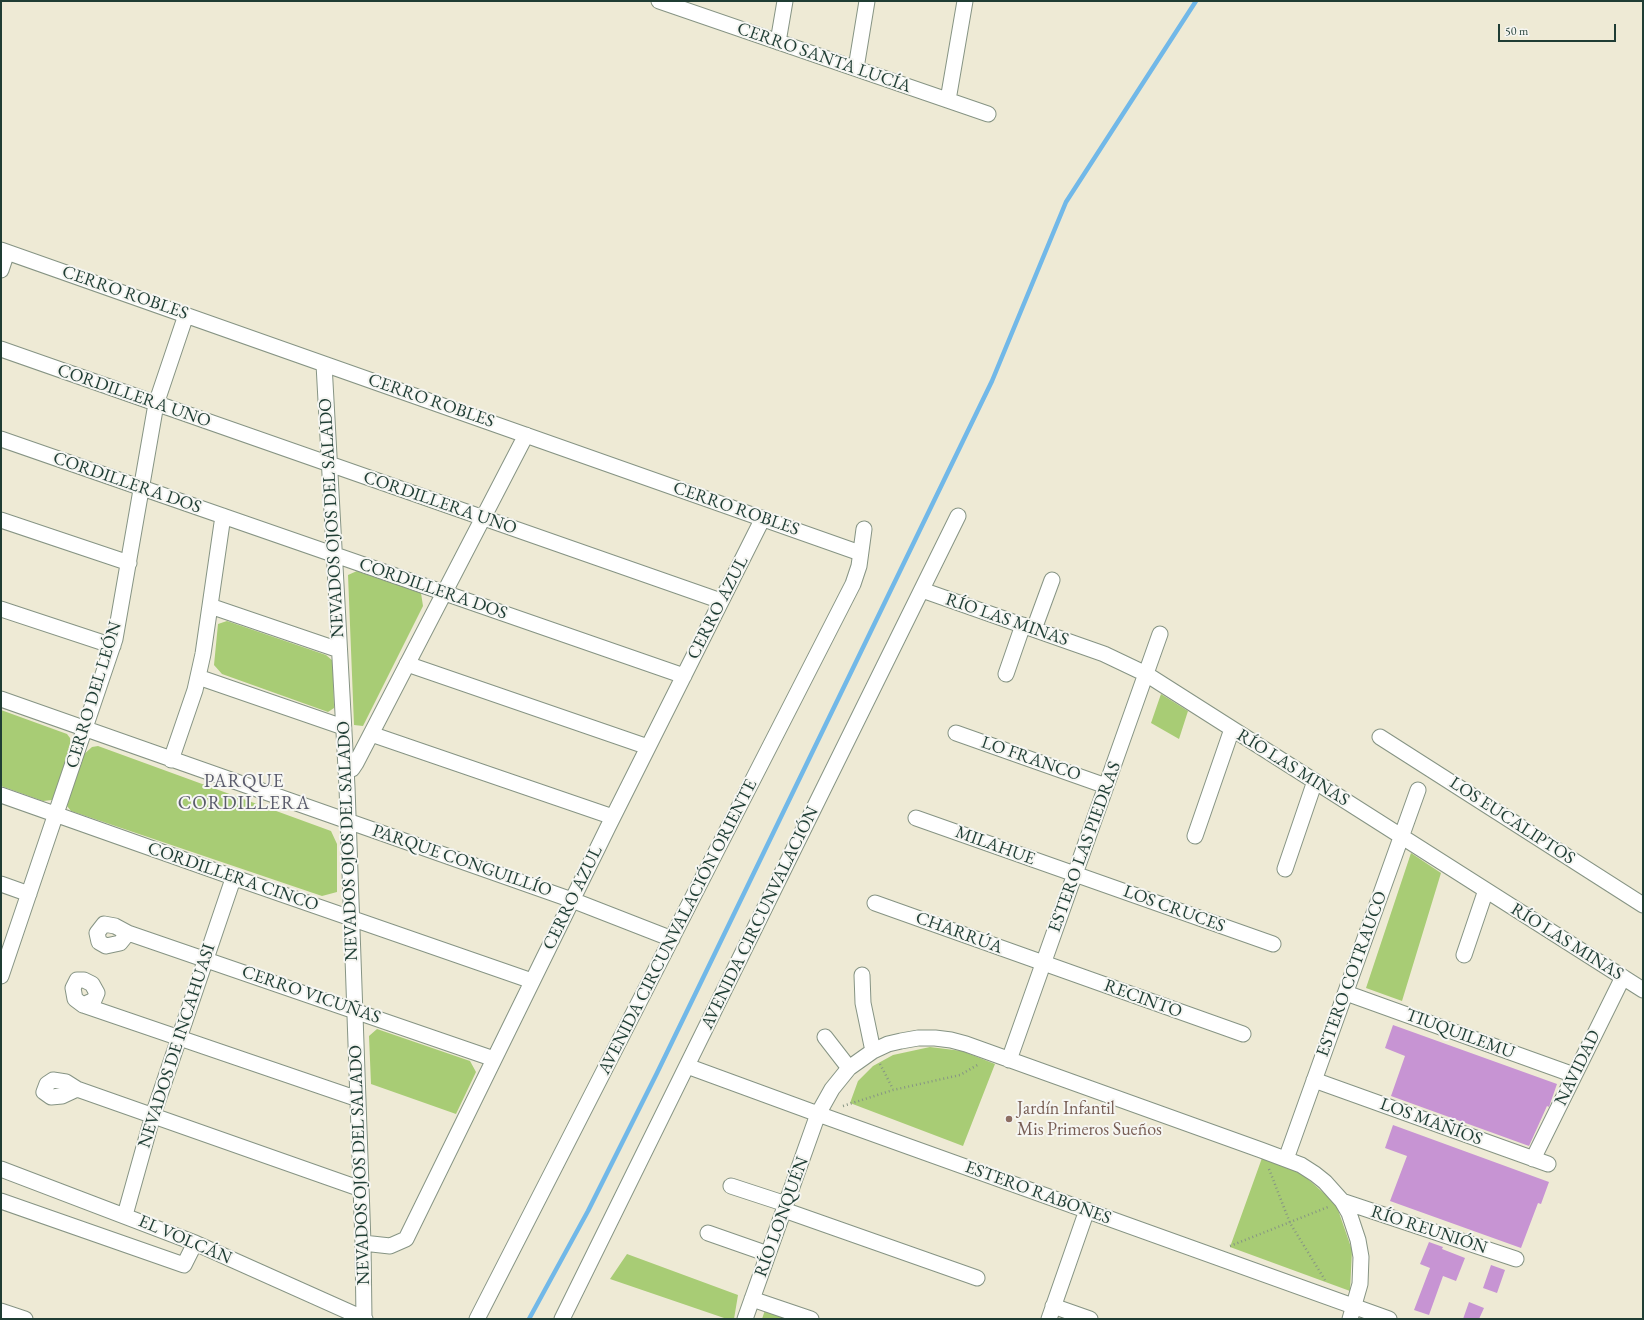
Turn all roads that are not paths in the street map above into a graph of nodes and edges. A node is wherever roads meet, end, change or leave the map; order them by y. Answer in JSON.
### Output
{"nodes":[{"id":1,"x":659,"y":1,"type":"edge"},
{"id":2,"x":785,"y":1,"type":"edge"},
{"id":3,"x":867,"y":1,"type":"edge"},
{"id":4,"x":966,"y":1,"type":"edge"},
{"id":5,"x":699,"y":8,"type":"edge"},
{"id":6,"x":778,"y":42,"type":"junction"},
{"id":7,"x":856,"y":68,"type":"junction"},
{"id":8,"x":948,"y":100,"type":"junction"},
{"id":9,"x":988,"y":114,"type":"dead end"},
{"id":10,"x":4,"y":251,"type":"edge"},
{"id":11,"x":1,"y":270,"type":"edge"},
{"id":12,"x":186,"y":315,"type":"junction"},
{"id":13,"x":1,"y":349,"type":"edge"},
{"id":14,"x":324,"y":364,"type":"junction"},
{"id":15,"x":156,"y":404,"type":"junction"},
{"id":16,"x":526,"y":435,"type":"junction"},
{"id":17,"x":1,"y":439,"type":"edge"},
{"id":18,"x":329,"y":464,"type":"junction"},
{"id":19,"x":142,"y":488,"type":"junction"},
{"id":20,"x":223,"y":516,"type":"junction"},
{"id":21,"x":958,"y":516,"type":"dead end"},
{"id":22,"x":483,"y":518,"type":"junction"},
{"id":23,"x":763,"y":518,"type":"junction"},
{"id":24,"x":1,"y":520,"type":"edge"},
{"id":25,"x":864,"y":529,"type":"dead end"},
{"id":26,"x":860,"y":553,"type":"junction"},
{"id":27,"x":334,"y":555,"type":"junction"},
{"id":28,"x":129,"y":563,"type":"junction"},
{"id":29,"x":1052,"y":580,"type":"dead end"},
{"id":30,"x":922,"y":590,"type":"junction"},
{"id":31,"x":444,"y":593,"type":"junction"},
{"id":32,"x":721,"y":601,"type":"junction"},
{"id":33,"x":210,"y":606,"type":"junction"},
{"id":34,"x":1,"y":609,"type":"edge"},
{"id":35,"x":1029,"y":627,"type":"junction"},
{"id":36,"x":1160,"y":634,"type":"dead end"},
{"id":37,"x":113,"y":646,"type":"junction"},
{"id":38,"x":339,"y":650,"type":"junction"},
{"id":39,"x":407,"y":664,"type":"junction"},
{"id":40,"x":1006,"y":674,"type":"dead end"},
{"id":41,"x":1146,"y":674,"type":"junction"},
{"id":42,"x":684,"y":676,"type":"junction"},
{"id":43,"x":198,"y":677,"type":"junction"},
{"id":44,"x":1,"y":699,"type":"edge"},
{"id":45,"x":343,"y":727,"type":"junction"},
{"id":46,"x":85,"y":729,"type":"junction"},
{"id":47,"x":1232,"y":729,"type":"junction"},
{"id":48,"x":956,"y":733,"type":"dead end"},
{"id":49,"x":371,"y":734,"type":"junction"},
{"id":50,"x":1380,"y":736,"type":"dead end"},
{"id":51,"x":648,"y":747,"type":"junction"},
{"id":52,"x":172,"y":760,"type":"junction"},
{"id":53,"x":346,"y":771,"type":"junction"},
{"id":54,"x":1315,"y":781,"type":"junction"},
{"id":55,"x":1106,"y":786,"type":"junction"},
{"id":56,"x":1418,"y":790,"type":"dead end"},
{"id":57,"x":1,"y":795,"type":"edge"},
{"id":58,"x":56,"y":814,"type":"junction"},
{"id":59,"x":613,"y":818,"type":"junction"},
{"id":60,"x":916,"y":818,"type":"dead end"},
{"id":61,"x":348,"y":821,"type":"junction"},
{"id":62,"x":1195,"y":836,"type":"dead end"},
{"id":63,"x":1402,"y":836,"type":"junction"},
{"id":64,"x":1285,"y":869,"type":"dead end"},
{"id":65,"x":1075,"y":874,"type":"junction"},
{"id":66,"x":233,"y":879,"type":"junction"},
{"id":67,"x":1,"y":884,"type":"edge"},
{"id":68,"x":1486,"y":890,"type":"junction"},
{"id":69,"x":29,"y":894,"type":"junction"},
{"id":70,"x":572,"y":900,"type":"junction"},
{"id":71,"x":876,"y":903,"type":"dead end"},
{"id":72,"x":1643,"y":905,"type":"edge"},
{"id":73,"x":351,"y":918,"type":"junction"},
{"id":74,"x":128,"y":933,"type":"dead end"},
{"id":75,"x":672,"y":939,"type":"junction"},
{"id":76,"x":1273,"y":944,"type":"dead end"},
{"id":77,"x":1464,"y":956,"type":"dead end"},
{"id":78,"x":205,"y":959,"type":"junction"},
{"id":79,"x":1043,"y":963,"type":"junction"},
{"id":80,"x":2,"y":970,"type":"edge"},
{"id":81,"x":862,"y":974,"type":"dead end"},
{"id":82,"x":1623,"y":977,"type":"junction"},
{"id":83,"x":532,"y":981,"type":"junction"},
{"id":84,"x":1643,"y":990,"type":"edge"},
{"id":85,"x":1346,"y":993,"type":"junction"},
{"id":86,"x":83,"y":1005,"type":"dead end"},
{"id":87,"x":355,"y":1010,"type":"junction"},
{"id":88,"x":1243,"y":1034,"type":"dead end"},
{"id":89,"x":825,"y":1037,"type":"dead end"},
{"id":90,"x":178,"y":1038,"type":"junction"},
{"id":91,"x":873,"y":1051,"type":"junction"},
{"id":92,"x":1002,"y":1057,"type":"junction"},
{"id":93,"x":494,"y":1059,"type":"junction"},
{"id":94,"x":687,"y":1066,"type":"junction"},
{"id":95,"x":849,"y":1068,"type":"junction"},
{"id":96,"x":1574,"y":1075,"type":"junction"},
{"id":97,"x":1314,"y":1080,"type":"junction"},
{"id":98,"x":76,"y":1089,"type":"dead end"},
{"id":99,"x":358,"y":1099,"type":"junction"},
{"id":100,"x":818,"y":1114,"type":"junction"},
{"id":101,"x":152,"y":1115,"type":"junction"},
{"id":102,"x":1286,"y":1159,"type":"junction"},
{"id":103,"x":1533,"y":1159,"type":"junction"},
{"id":104,"x":1548,"y":1164,"type":"dead end"},
{"id":105,"x":1,"y":1169,"type":"edge"},
{"id":106,"x":731,"y":1186,"type":"dead end"},
{"id":107,"x":361,"y":1189,"type":"junction"},
{"id":108,"x":1,"y":1201,"type":"edge"},
{"id":109,"x":1342,"y":1201,"type":"junction"},
{"id":110,"x":785,"y":1207,"type":"junction"},
{"id":111,"x":1087,"y":1210,"type":"junction"},
{"id":112,"x":125,"y":1215,"type":"junction"},
{"id":113,"x":708,"y":1233,"type":"dead end"},
{"id":114,"x":195,"y":1243,"type":"junction"},
{"id":115,"x":363,"y":1243,"type":"junction"},
{"id":116,"x":768,"y":1254,"type":"junction"},
{"id":117,"x":1516,"y":1259,"type":"dead end"},
{"id":118,"x":977,"y":1278,"type":"dead end"},
{"id":119,"x":752,"y":1298,"type":"junction"},
{"id":120,"x":1,"y":1311,"type":"edge"},
{"id":121,"x":1051,"y":1312,"type":"edge"},
{"id":122,"x":1352,"y":1313,"type":"edge"},
{"id":123,"x":25,"y":1319,"type":"edge"},
{"id":124,"x":365,"y":1319,"type":"edge"},
{"id":125,"x":477,"y":1319,"type":"edge"},
{"id":126,"x":562,"y":1319,"type":"edge"},
{"id":127,"x":745,"y":1319,"type":"edge"},
{"id":128,"x":810,"y":1319,"type":"edge"},
{"id":129,"x":1090,"y":1319,"type":"edge"},
{"id":130,"x":1389,"y":1319,"type":"edge"}],
"edges":[{"from":1,"to":5,"type":"street","name":"CERRO SANTA LUCÍA"},
{"from":2,"to":6,"type":"street"},
{"from":3,"to":7,"type":"street"},
{"from":4,"to":8,"type":"street"},
{"from":5,"to":6,"type":"street","name":"CERRO SANTA LUCÍA"},
{"from":6,"to":7,"type":"street","name":"CERRO SANTA LUCÍA"},
{"from":7,"to":8,"type":"street","name":"CERRO SANTA LUCÍA"},
{"from":8,"to":9,"type":"street","name":"CERRO SANTA LUCÍA"},
{"from":10,"to":11,"type":"street"},
{"from":10,"to":12,"type":"street","name":"CERRO ROBLES"},
{"from":12,"to":14,"type":"street","name":"CERRO ROBLES"},
{"from":12,"to":15,"type":"street","name":"CERRO DEL LEÓN"},
{"from":13,"to":15,"type":"street","name":"CORDILLERA UNO"},
{"from":14,"to":16,"type":"street","name":"CERRO ROBLES"},
{"from":14,"to":18,"type":"street","name":"NEVADOS OJOS DEL SALADO"},
{"from":15,"to":18,"type":"street","name":"CORDILLERA UNO"},
{"from":15,"to":19,"type":"street","name":"CERRO DEL LEÓN"},
{"from":16,"to":22,"type":"street"},
{"from":16,"to":23,"type":"street","name":"CERRO ROBLES"},
{"from":17,"to":19,"type":"street","name":"CORDILLERA DOS"},
{"from":18,"to":22,"type":"street","name":"CORDILLERA UNO"},
{"from":18,"to":27,"type":"street","name":"NEVADOS OJOS DEL SALADO"},
{"from":19,"to":20,"type":"street","name":"CORDILLERA DOS"},
{"from":19,"to":28,"type":"street","name":"CERRO DEL LEÓN"},
{"from":20,"to":27,"type":"street","name":"CORDILLERA DOS"},
{"from":20,"to":33,"type":"street"},
{"from":21,"to":30,"type":"street","name":"AVENIDA CIRCUNVALACIÓN"},
{"from":22,"to":31,"type":"street"},
{"from":22,"to":32,"type":"street","name":"CORDILLERA UNO"},
{"from":23,"to":26,"type":"street","name":"CERRO ROBLES"},
{"from":23,"to":32,"type":"street","name":"CERRO AZUL"},
{"from":24,"to":28,"type":"street"},
{"from":25,"to":26,"type":"street","name":"AVENIDA CIRCUNVALACIÓN ORIENTE"},
{"from":26,"to":75,"type":"street","name":"AVENIDA CIRCUNVALACIÓN ORIENTE"},
{"from":27,"to":31,"type":"street","name":"CORDILLERA DOS"},
{"from":27,"to":38,"type":"street","name":"NEVADOS OJOS DEL SALADO"},
{"from":28,"to":37,"type":"street","name":"CERRO DEL LEÓN"},
{"from":29,"to":35,"type":"street"},
{"from":30,"to":35,"type":"street","name":"RÍO LAS MINAS"},
{"from":30,"to":94,"type":"street","name":"AVENIDA CIRCUNVALACIÓN"},
{"from":31,"to":39,"type":"street"},
{"from":31,"to":42,"type":"street","name":"CORDILLERA DOS"},
{"from":32,"to":42,"type":"street","name":"CERRO AZUL"},
{"from":33,"to":38,"type":"street"},
{"from":33,"to":43,"type":"street"},
{"from":34,"to":37,"type":"street"},
{"from":35,"to":40,"type":"street"},
{"from":35,"to":41,"type":"street","name":"RÍO LAS MINAS"},
{"from":36,"to":41,"type":"street","name":"ESTERO LAS PIEDRAS"},
{"from":37,"to":46,"type":"street","name":"CERRO DEL LEÓN"},
{"from":38,"to":45,"type":"street","name":"NEVADOS OJOS DEL SALADO"},
{"from":39,"to":49,"type":"street"},
{"from":39,"to":51,"type":"street"},
{"from":41,"to":47,"type":"street","name":"RÍO LAS MINAS"},
{"from":41,"to":55,"type":"street","name":"ESTERO LAS PIEDRAS"},
{"from":42,"to":51,"type":"street","name":"CERRO AZUL"},
{"from":43,"to":45,"type":"street"},
{"from":43,"to":52,"type":"street"},
{"from":44,"to":46,"type":"street","name":"PARQUE CONGUILLÍO"},
{"from":45,"to":53,"type":"street","name":"NEVADOS OJOS DEL SALADO"},
{"from":46,"to":52,"type":"street","name":"PARQUE CONGUILLÍO"},
{"from":46,"to":58,"type":"street","name":"CERRO DEL LEÓN"},
{"from":47,"to":54,"type":"street","name":"RÍO LAS MINAS"},
{"from":47,"to":62,"type":"street"},
{"from":48,"to":55,"type":"street","name":"LO FRANCO"},
{"from":49,"to":53,"type":"street"},
{"from":49,"to":59,"type":"street"},
{"from":50,"to":72,"type":"street","name":"LOS EUCALIPTOS"},
{"from":51,"to":59,"type":"street","name":"CERRO AZUL"},
{"from":52,"to":61,"type":"street","name":"PARQUE CONGUILLÍO"},
{"from":53,"to":61,"type":"street","name":"NEVADOS OJOS DEL SALADO"},
{"from":54,"to":63,"type":"street","name":"RÍO LAS MINAS"},
{"from":54,"to":64,"type":"street"},
{"from":55,"to":65,"type":"street","name":"ESTERO LAS PIEDRAS"},
{"from":56,"to":63,"type":"street","name":"ESTERO COTRAUCO"},
{"from":57,"to":58,"type":"street","name":"CORDILLERA CINCO"},
{"from":58,"to":66,"type":"street","name":"CORDILLERA CINCO"},
{"from":58,"to":69,"type":"street","name":"CERRO DEL LEÓN"},
{"from":59,"to":70,"type":"street","name":"CERRO AZUL"},
{"from":60,"to":65,"type":"street","name":"MILAHUE"},
{"from":61,"to":70,"type":"street","name":"PARQUE CONGUILLÍO"},
{"from":61,"to":73,"type":"street","name":"NEVADOS OJOS DEL SALADO"},
{"from":63,"to":68,"type":"street","name":"RÍO LAS MINAS"},
{"from":63,"to":85,"type":"street","name":"ESTERO COTRAUCO"},
{"from":65,"to":76,"type":"street","name":"LOS CRUCES"},
{"from":65,"to":79,"type":"street","name":"ESTERO LAS PIEDRAS"},
{"from":66,"to":73,"type":"street","name":"CORDILLERA CINCO"},
{"from":66,"to":78,"type":"street","name":"NEVADOS DE INCAHUASI"},
{"from":67,"to":69,"type":"street"},
{"from":68,"to":77,"type":"street"},
{"from":68,"to":82,"type":"street","name":"RÍO LAS MINAS"},
{"from":69,"to":80,"type":"street","name":"CERRO DEL LEÓN"},
{"from":70,"to":75,"type":"street","name":"PARQUE CONGUILLÍO"},
{"from":70,"to":83,"type":"street","name":"CERRO AZUL"},
{"from":71,"to":79,"type":"street","name":"CHARRÚA"},
{"from":73,"to":83,"type":"street","name":"CORDILLERA CINCO"},
{"from":73,"to":87,"type":"street","name":"NEVADOS OJOS DEL SALADO"},
{"from":74,"to":78,"type":"street","name":"CERRO VICUÑAS"},
{"from":75,"to":125,"type":"street","name":"AVENIDA CIRCUNVALACIÓN ORIENTE"},
{"from":78,"to":87,"type":"street","name":"CERRO VICUÑAS"},
{"from":78,"to":90,"type":"street","name":"NEVADOS DE INCAHUASI"},
{"from":79,"to":88,"type":"street","name":"RECINTO"},
{"from":79,"to":92,"type":"street","name":"ESTERO LAS PIEDRAS"},
{"from":81,"to":91,"type":"street"},
{"from":82,"to":84,"type":"street","name":"RÍO LAS MINAS"},
{"from":82,"to":96,"type":"street","name":"NAVIDAD"},
{"from":83,"to":93,"type":"street","name":"CERRO AZUL"},
{"from":85,"to":96,"type":"street","name":"TIUQUILEMU"},
{"from":85,"to":97,"type":"street","name":"ESTERO COTRAUCO"},
{"from":86,"to":90,"type":"street"},
{"from":87,"to":93,"type":"street","name":"CERRO VICUÑAS"},
{"from":87,"to":99,"type":"street","name":"NEVADOS OJOS DEL SALADO"},
{"from":89,"to":95,"type":"street"},
{"from":90,"to":99,"type":"street"},
{"from":90,"to":101,"type":"street","name":"NEVADOS DE INCAHUASI"},
{"from":91,"to":92,"type":"street","name":"RÍO LONQUÉN"},
{"from":91,"to":95,"type":"street","name":"RÍO LONQUÉN"},
{"from":92,"to":102,"type":"street","name":"RÍO LONQUÉN"},
{"from":93,"to":115,"type":"street","name":"CERRO AZUL"},
{"from":94,"to":100,"type":"street","name":"ESTERO RABONES"},
{"from":94,"to":126,"type":"street","name":"AVENIDA CIRCUNVALACIÓN"},
{"from":95,"to":100,"type":"street","name":"RÍO LONQUÉN"},
{"from":96,"to":103,"type":"street","name":"NAVIDAD"},
{"from":97,"to":102,"type":"street","name":"ESTERO COTRAUCO"},
{"from":97,"to":103,"type":"street","name":"LOS MAÑÍOS"},
{"from":98,"to":101,"type":"street"},
{"from":99,"to":107,"type":"street","name":"NEVADOS OJOS DEL SALADO"},
{"from":100,"to":110,"type":"street","name":"RÍO LONQUÉN"},
{"from":100,"to":111,"type":"street","name":"ESTERO RABONES"},
{"from":101,"to":107,"type":"street"},
{"from":101,"to":112,"type":"street","name":"NEVADOS DE INCAHUASI"},
{"from":102,"to":109,"type":"street","name":"RÍO LONQUÉN"},
{"from":103,"to":104,"type":"street","name":"LOS MAÑÍOS"},
{"from":105,"to":112,"type":"street","name":"EL VOLCÁN"},
{"from":106,"to":110,"type":"street"},
{"from":107,"to":115,"type":"street","name":"NEVADOS OJOS DEL SALADO"},
{"from":108,"to":114,"type":"street","name":"EL VOLCÁN"},
{"from":109,"to":117,"type":"street","name":"RÍO REUNIÓN"},
{"from":109,"to":122,"type":"street"},
{"from":110,"to":116,"type":"street","name":"RÍO LONQUÉN"},
{"from":110,"to":118,"type":"street"},
{"from":111,"to":121,"type":"street"},
{"from":111,"to":122,"type":"street","name":"ESTERO RABONES"},
{"from":112,"to":114,"type":"street","name":"EL VOLCÁN"},
{"from":113,"to":116,"type":"street"},
{"from":114,"to":124,"type":"street","name":"EL VOLCÁN"},
{"from":115,"to":124,"type":"street","name":"NEVADOS OJOS DEL SALADO"},
{"from":116,"to":119,"type":"street","name":"RÍO LONQUÉN"},
{"from":119,"to":127,"type":"street","name":"RÍO LONQUÉN"},
{"from":119,"to":128,"type":"street"},
{"from":120,"to":123,"type":"street"},
{"from":121,"to":129,"type":"street"},
{"from":122,"to":130,"type":"street","name":"ESTERO RABONES"}]}
